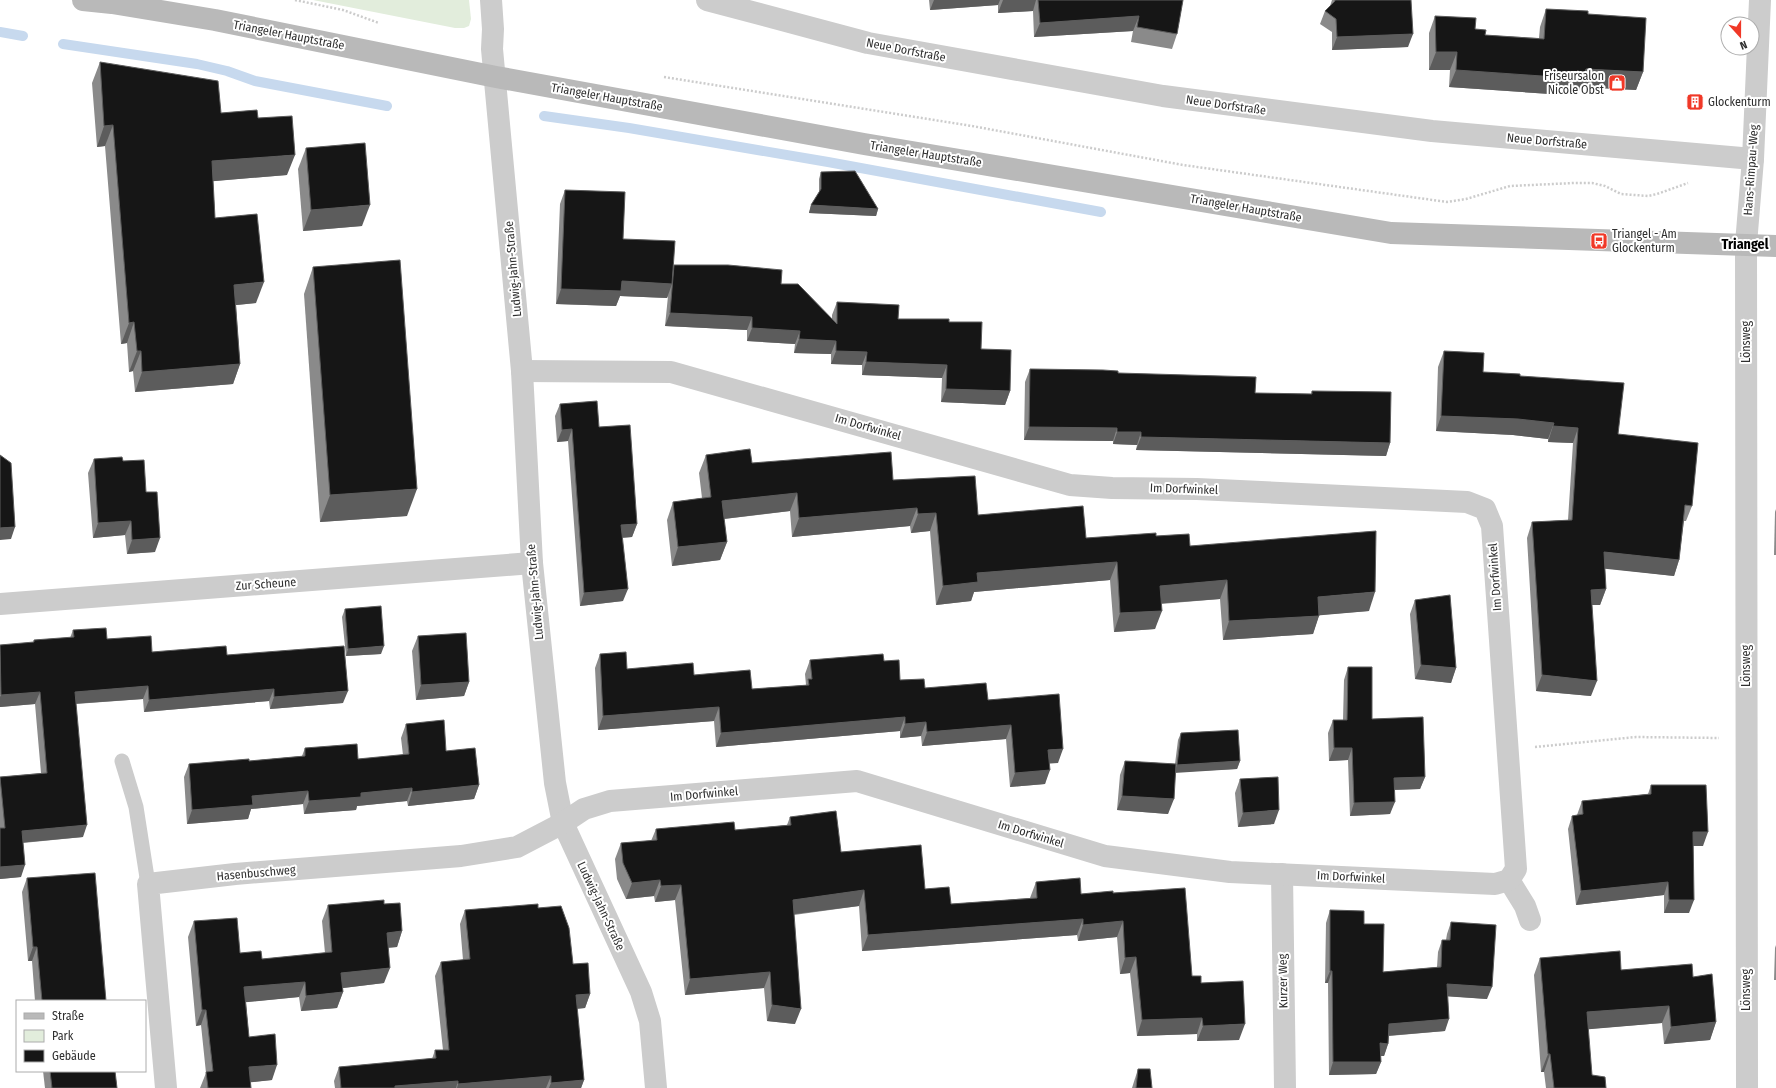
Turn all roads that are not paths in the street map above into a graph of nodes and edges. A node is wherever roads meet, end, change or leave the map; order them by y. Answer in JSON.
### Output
{"nodes":[{"id":1,"x":84,"y":0,"type":"edge"},
{"id":2,"x":491,"y":0,"type":"edge"},
{"id":3,"x":707,"y":0,"type":"edge"},
{"id":4,"x":1760,"y":0,"type":"edge"},
{"id":5,"x":496,"y":77,"type":"junction"},
{"id":6,"x":1753,"y":159,"type":"junction"},
{"id":7,"x":1746,"y":244,"type":"junction"},
{"id":8,"x":1776,"y":246,"type":"edge"},
{"id":9,"x":522,"y":371,"type":"junction"},
{"id":10,"x":532,"y":563,"type":"junction"},
{"id":11,"x":0,"y":604,"type":"edge"},
{"id":12,"x":122,"y":762,"type":"dead end"},
{"id":13,"x":563,"y":823,"type":"junction"},
{"id":14,"x":1282,"y":874,"type":"junction"},
{"id":15,"x":1509,"y":880,"type":"junction"},
{"id":16,"x":148,"y":884,"type":"junction"},
{"id":17,"x":1530,"y":920,"type":"dead end"},
{"id":18,"x":166,"y":1088,"type":"edge"},
{"id":19,"x":656,"y":1088,"type":"edge"},
{"id":20,"x":1285,"y":1088,"type":"edge"},
{"id":21,"x":1747,"y":1088,"type":"edge"}],
"edges":[{"from":1,"to":5,"type":"street","name":"Triangeler Hauptstraße"},
{"from":2,"to":5,"type":"street"},
{"from":3,"to":6,"type":"street","name":"Neue Dorfstraße"},
{"from":4,"to":6,"type":"street","name":"Hans-Rimpau-Weg"},
{"from":5,"to":7,"type":"street","name":"Triangeler Hauptstraße"},
{"from":5,"to":9,"type":"street","name":"Ludwig-Jahn-Straße"},
{"from":6,"to":7,"type":"street","name":"Hans-Rimpau-Weg"},
{"from":7,"to":8,"type":"street","name":"Triangeler Hauptstraße"},
{"from":7,"to":21,"type":"street","name":"Lönsweg"},
{"from":9,"to":10,"type":"street","name":"Ludwig-Jahn-Straße"},
{"from":9,"to":15,"type":"street","name":"Im Dorfwinkel"},
{"from":10,"to":11,"type":"street","name":"Zur Scheune"},
{"from":10,"to":13,"type":"street","name":"Ludwig-Jahn-Straße"},
{"from":12,"to":16,"type":"lane"},
{"from":13,"to":14,"type":"street","name":"Im Dorfwinkel"},
{"from":13,"to":16,"type":"street","name":"Hasenbuschweg"},
{"from":13,"to":19,"type":"street","name":"Ludwig-Jahn-Straße"},
{"from":14,"to":15,"type":"street","name":"Im Dorfwinkel"},
{"from":14,"to":20,"type":"street","name":"Kurzer Weg"},
{"from":15,"to":17,"type":"street"},
{"from":16,"to":18,"type":"street"}]}
